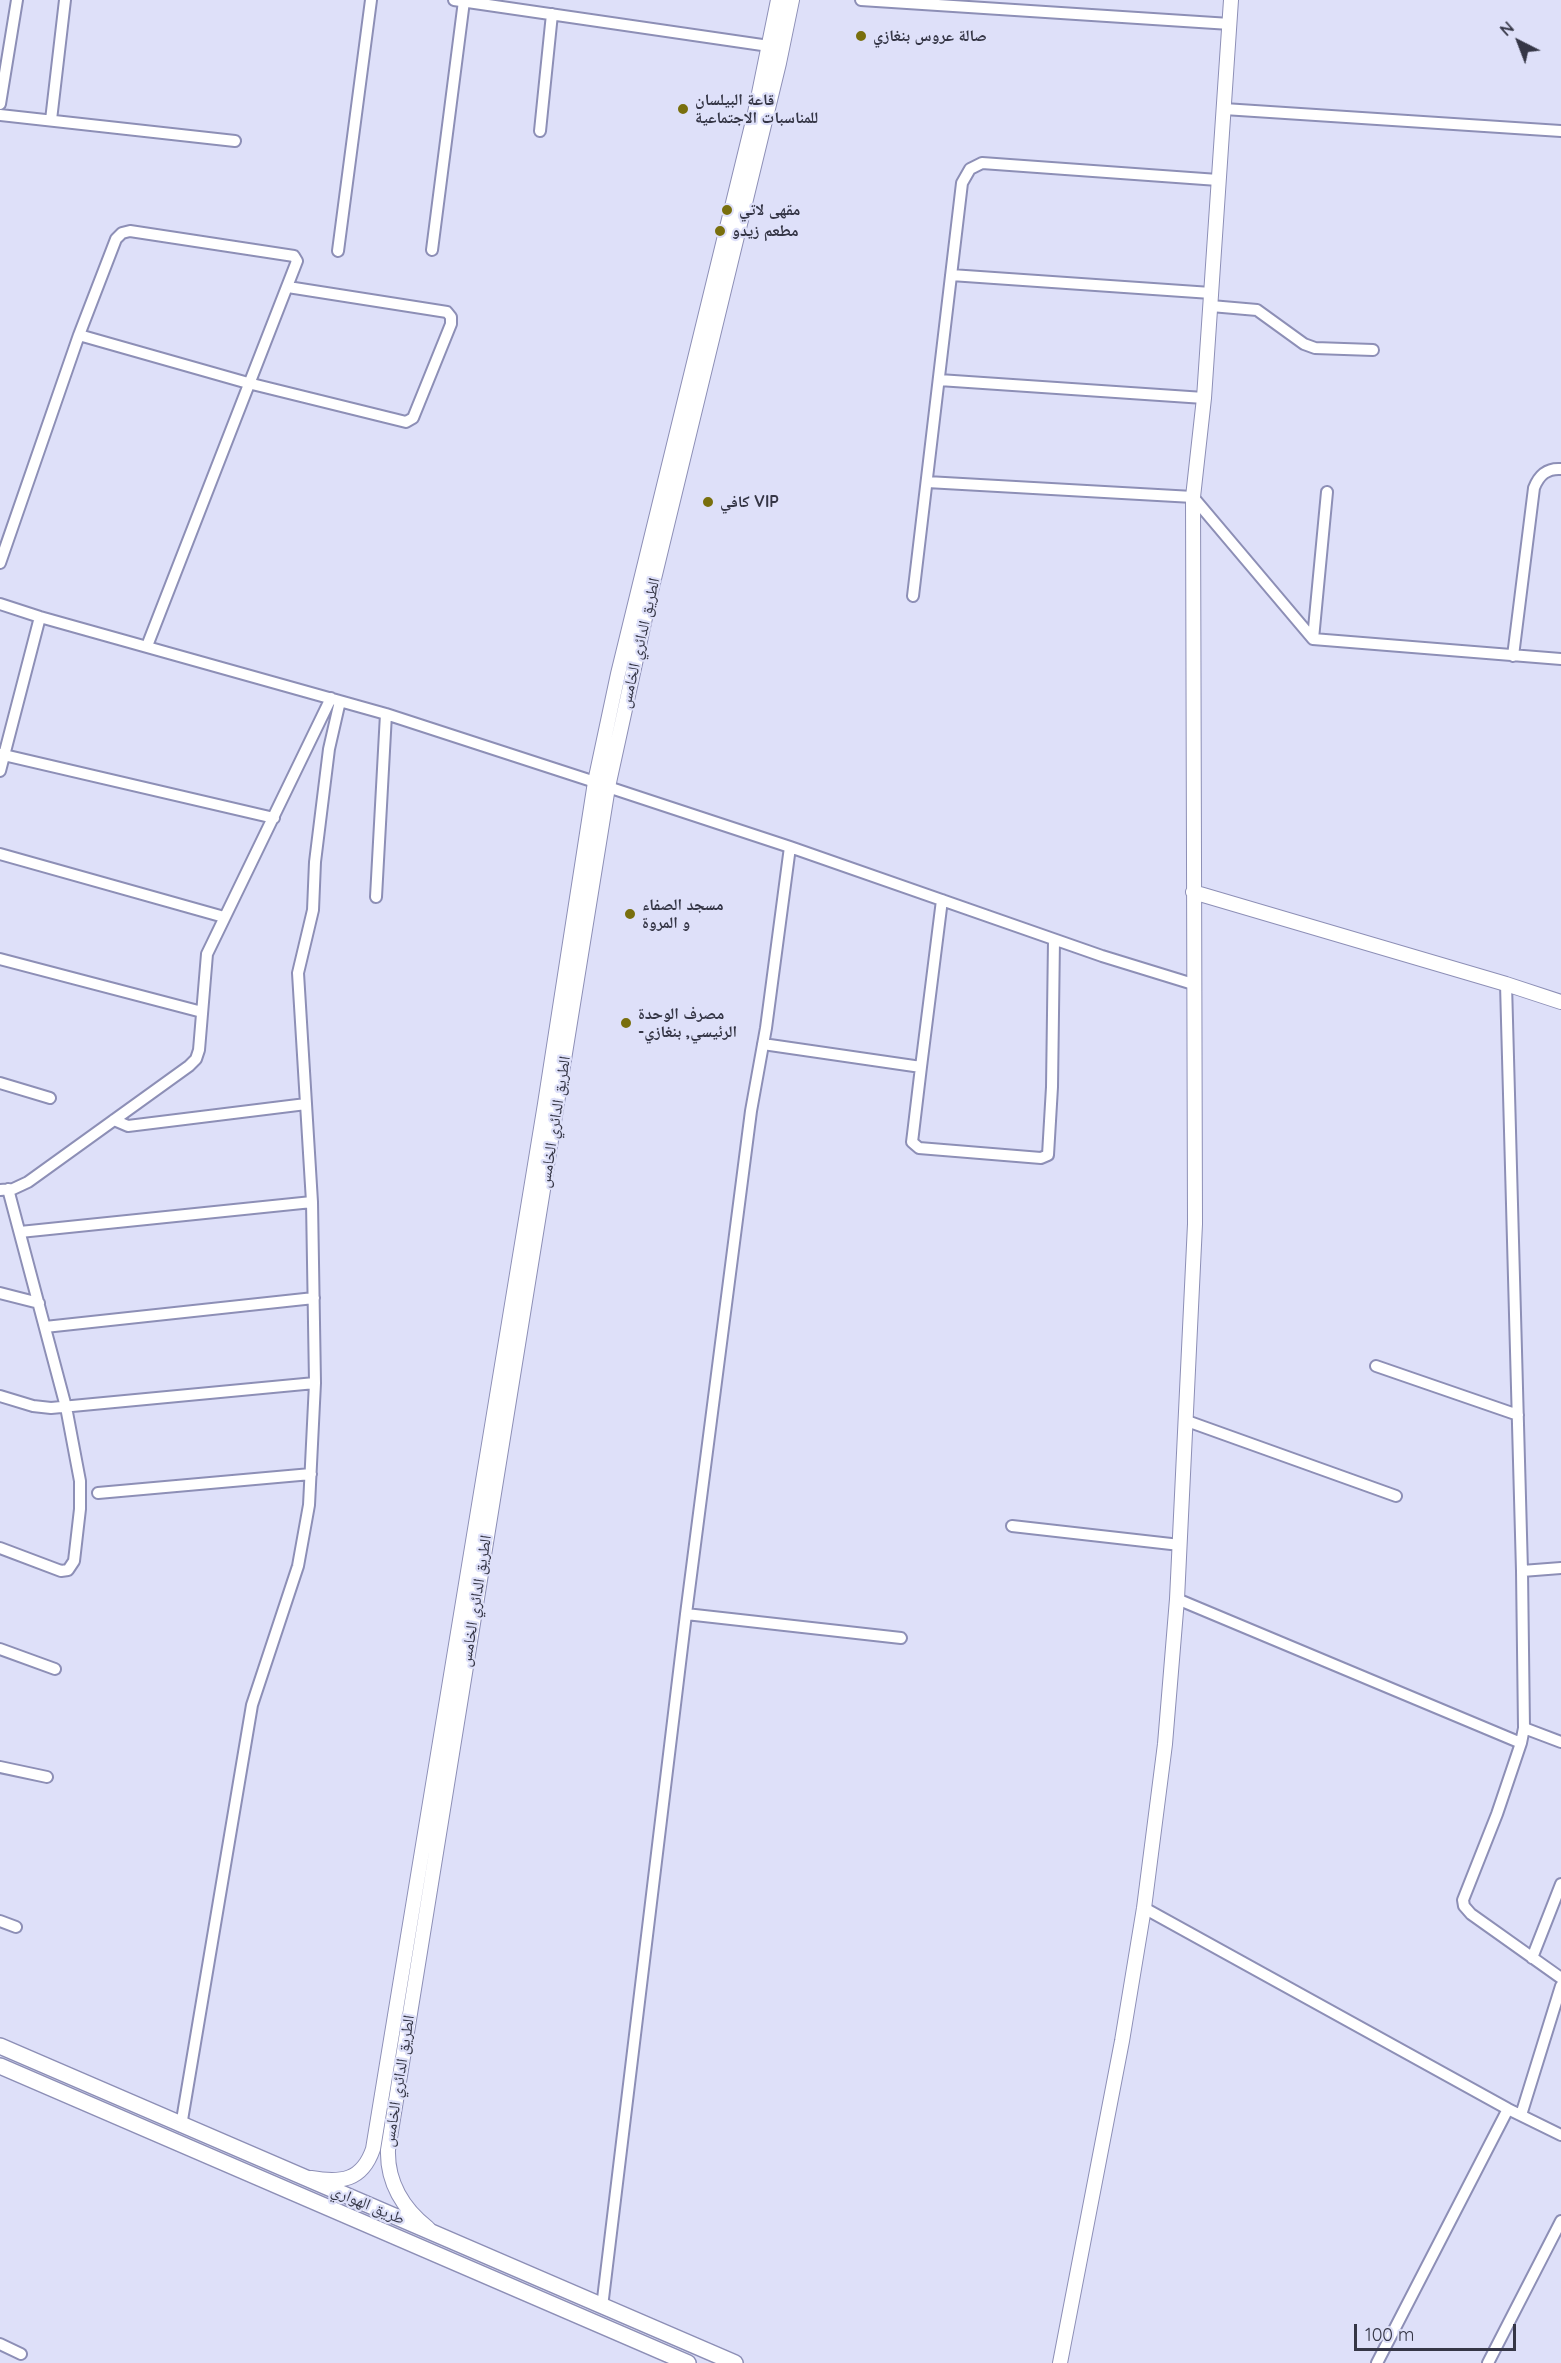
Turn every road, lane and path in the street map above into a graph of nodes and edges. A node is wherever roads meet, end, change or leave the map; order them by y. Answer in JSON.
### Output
{"nodes":[{"id":1,"x":17,"y":0,"type":"edge"},
{"id":2,"x":65,"y":0,"type":"edge"},
{"id":3,"x":371,"y":0,"type":"edge"},
{"id":4,"x":778,"y":0,"type":"edge"},
{"id":5,"x":792,"y":0,"type":"edge"},
{"id":6,"x":861,"y":0,"type":"edge"},
{"id":7,"x":1231,"y":0,"type":"edge"},
{"id":8,"x":459,"y":1,"type":"edge"},
{"id":9,"x":552,"y":14,"type":"junction"},
{"id":10,"x":1230,"y":24,"type":"junction"},
{"id":11,"x":769,"y":46,"type":"junction"},
{"id":12,"x":0,"y":104,"type":"edge"},
{"id":13,"x":1224,"y":109,"type":"junction"},
{"id":14,"x":0,"y":115,"type":"edge"},
{"id":15,"x":51,"y":120,"type":"junction"},
{"id":16,"x":540,"y":131,"type":"dead end"},
{"id":17,"x":1561,"y":131,"type":"edge"},
{"id":18,"x":235,"y":141,"type":"dead end"},
{"id":19,"x":1218,"y":180,"type":"junction"},
{"id":20,"x":432,"y":250,"type":"dead end"},
{"id":21,"x":338,"y":251,"type":"dead end"},
{"id":22,"x":951,"y":275,"type":"junction"},
{"id":23,"x":288,"y":287,"type":"junction"},
{"id":24,"x":1211,"y":300,"type":"junction"},
{"id":25,"x":79,"y":335,"type":"junction"},
{"id":26,"x":1373,"y":350,"type":"dead end"},
{"id":27,"x":939,"y":380,"type":"junction"},
{"id":28,"x":248,"y":383,"type":"junction"},
{"id":29,"x":1204,"y":398,"type":"junction"},
{"id":30,"x":1561,"y":469,"type":"edge"},
{"id":31,"x":927,"y":482,"type":"junction"},
{"id":32,"x":1327,"y":492,"type":"dead end"},
{"id":33,"x":1193,"y":497,"type":"junction"},
{"id":34,"x":0,"y":563,"type":"edge"},
{"id":35,"x":914,"y":596,"type":"dead end"},
{"id":36,"x":0,"y":604,"type":"edge"},
{"id":37,"x":40,"y":617,"type":"junction"},
{"id":38,"x":1313,"y":639,"type":"junction"},
{"id":39,"x":147,"y":646,"type":"junction"},
{"id":40,"x":1514,"y":656,"type":"junction"},
{"id":41,"x":1561,"y":659,"type":"edge"},
{"id":42,"x":335,"y":700,"type":"junction"},
{"id":43,"x":386,"y":714,"type":"junction"},
{"id":44,"x":2,"y":754,"type":"edge"},
{"id":45,"x":0,"y":771,"type":"edge"},
{"id":46,"x":602,"y":784,"type":"junction"},
{"id":47,"x":274,"y":818,"type":"junction"},
{"id":48,"x":790,"y":847,"type":"junction"},
{"id":49,"x":0,"y":854,"type":"edge"},
{"id":50,"x":1194,"y":892,"type":"junction"},
{"id":51,"x":375,"y":897,"type":"dead end"},
{"id":52,"x":942,"y":900,"type":"junction"},
{"id":53,"x":224,"y":917,"type":"junction"},
{"id":54,"x":1054,"y":940,"type":"junction"},
{"id":55,"x":0,"y":959,"type":"edge"},
{"id":56,"x":1193,"y":984,"type":"junction"},
{"id":57,"x":1506,"y":984,"type":"junction"},
{"id":58,"x":1561,"y":1002,"type":"edge"},
{"id":59,"x":202,"y":1012,"type":"junction"},
{"id":60,"x":763,"y":1044,"type":"junction"},
{"id":61,"x":921,"y":1067,"type":"junction"},
{"id":62,"x":0,"y":1083,"type":"edge"},
{"id":63,"x":50,"y":1098,"type":"dead end"},
{"id":64,"x":306,"y":1104,"type":"junction"},
{"id":65,"x":114,"y":1120,"type":"junction"},
{"id":66,"x":4,"y":1190,"type":"edge"},
{"id":67,"x":312,"y":1202,"type":"junction"},
{"id":68,"x":20,"y":1232,"type":"junction"},
{"id":69,"x":0,"y":1293,"type":"edge"},
{"id":70,"x":314,"y":1299,"type":"junction"},
{"id":71,"x":39,"y":1303,"type":"junction"},
{"id":72,"x":45,"y":1327,"type":"junction"},
{"id":73,"x":1376,"y":1366,"type":"dead end"},
{"id":74,"x":315,"y":1383,"type":"junction"},
{"id":75,"x":0,"y":1396,"type":"edge"},
{"id":76,"x":66,"y":1407,"type":"junction"},
{"id":77,"x":1518,"y":1415,"type":"junction"},
{"id":78,"x":1186,"y":1421,"type":"junction"},
{"id":79,"x":311,"y":1474,"type":"junction"},
{"id":80,"x":98,"y":1492,"type":"dead end"},
{"id":81,"x":1396,"y":1496,"type":"dead end"},
{"id":82,"x":1012,"y":1526,"type":"dead end"},
{"id":83,"x":1180,"y":1545,"type":"junction"},
{"id":84,"x":0,"y":1548,"type":"edge"},
{"id":85,"x":1561,"y":1568,"type":"edge"},
{"id":86,"x":1522,"y":1571,"type":"junction"},
{"id":87,"x":1177,"y":1599,"type":"junction"},
{"id":88,"x":686,"y":1614,"type":"junction"},
{"id":89,"x":464,"y":1635,"type":"junction"},
{"id":90,"x":901,"y":1638,"type":"dead end"},
{"id":91,"x":0,"y":1649,"type":"edge"},
{"id":92,"x":55,"y":1669,"type":"dead end"},
{"id":93,"x":1524,"y":1728,"type":"junction"},
{"id":94,"x":1561,"y":1742,"type":"edge"},
{"id":95,"x":1521,"y":1743,"type":"junction"},
{"id":96,"x":0,"y":1767,"type":"edge"},
{"id":97,"x":47,"y":1778,"type":"dead end"},
{"id":98,"x":1561,"y":1884,"type":"edge"},
{"id":99,"x":1144,"y":1908,"type":"junction"},
{"id":100,"x":0,"y":1921,"type":"edge"},
{"id":101,"x":16,"y":1927,"type":"dead end"},
{"id":102,"x":1532,"y":1958,"type":"junction"},
{"id":103,"x":1561,"y":1978,"type":"edge"},
{"id":104,"x":1561,"y":1986,"type":"edge"},
{"id":105,"x":0,"y":2046,"type":"edge"},
{"id":106,"x":0,"y":2066,"type":"edge"},
{"id":107,"x":1508,"y":2109,"type":"junction"},
{"id":108,"x":1521,"y":2115,"type":"junction"},
{"id":109,"x":181,"y":2126,"type":"junction"},
{"id":110,"x":1561,"y":2135,"type":"edge"},
{"id":111,"x":300,"y":2176,"type":"junction"},
{"id":112,"x":1561,"y":2222,"type":"edge"},
{"id":113,"x":440,"y":2235,"type":"junction"},
{"id":114,"x":602,"y":2307,"type":"junction"},
{"id":115,"x":0,"y":2344,"type":"edge"},
{"id":116,"x":692,"y":2344,"type":"junction"},
{"id":117,"x":21,"y":2354,"type":"dead end"},
{"id":118,"x":686,"y":2362,"type":"edge"},
{"id":119,"x":735,"y":2363,"type":"edge"},
{"id":120,"x":1060,"y":2363,"type":"edge"},
{"id":121,"x":1377,"y":2363,"type":"edge"},
{"id":122,"x":1488,"y":2363,"type":"edge"}],
"edges":[{"from":1,"to":12,"type":"street"},
{"from":2,"to":15,"type":"street"},
{"from":3,"to":21,"type":"street"},
{"from":4,"to":11,"type":"main road","name":"الطريق الدائري الخامس"},
{"from":5,"to":46,"type":"main road","name":"الطريق الدائري الخامس"},
{"from":6,"to":10,"type":"street"},
{"from":7,"to":10,"type":"main road"},
{"from":8,"to":9,"type":"street"},
{"from":8,"to":20,"type":"street"},
{"from":9,"to":11,"type":"street"},
{"from":9,"to":16,"type":"street"},
{"from":10,"to":13,"type":"main road"},
{"from":11,"to":46,"type":"main road","name":"الطريق الدائري الخامس"},
{"from":13,"to":17,"type":"street"},
{"from":13,"to":19,"type":"main road"},
{"from":14,"to":15,"type":"street"},
{"from":15,"to":18,"type":"street"},
{"from":19,"to":22,"type":"street"},
{"from":19,"to":24,"type":"main road"},
{"from":22,"to":24,"type":"street"},
{"from":22,"to":27,"type":"street"},
{"from":23,"to":25,"type":"street"},
{"from":23,"to":28,"type":"street"},
{"from":23,"to":28,"type":"street"},
{"from":24,"to":26,"type":"street"},
{"from":24,"to":29,"type":"main road"},
{"from":25,"to":28,"type":"street"},
{"from":25,"to":34,"type":"street"},
{"from":27,"to":29,"type":"street"},
{"from":27,"to":31,"type":"street"},
{"from":28,"to":39,"type":"street"},
{"from":29,"to":33,"type":"main road"},
{"from":30,"to":40,"type":"street"},
{"from":31,"to":33,"type":"street"},
{"from":31,"to":35,"type":"street"},
{"from":32,"to":38,"type":"street"},
{"from":33,"to":38,"type":"street"},
{"from":33,"to":50,"type":"main road"},
{"from":36,"to":37,"type":"street"},
{"from":37,"to":39,"type":"street"},
{"from":37,"to":44,"type":"street"},
{"from":38,"to":40,"type":"street"},
{"from":39,"to":42,"type":"street"},
{"from":40,"to":41,"type":"street"},
{"from":42,"to":43,"type":"street"},
{"from":42,"to":47,"type":"street"},
{"from":42,"to":64,"type":"street"},
{"from":43,"to":46,"type":"street"},
{"from":43,"to":51,"type":"street"},
{"from":44,"to":45,"type":"street"},
{"from":44,"to":47,"type":"street"},
{"from":46,"to":48,"type":"street"},
{"from":46,"to":89,"type":"main road","name":"الطريق الدائري الخامس"},
{"from":47,"to":53,"type":"street"},
{"from":48,"to":52,"type":"street"},
{"from":48,"to":60,"type":"street"},
{"from":49,"to":53,"type":"street"},
{"from":50,"to":56,"type":"main road"},
{"from":50,"to":57,"type":"main road"},
{"from":52,"to":54,"type":"street"},
{"from":52,"to":61,"type":"street"},
{"from":53,"to":59,"type":"street"},
{"from":54,"to":56,"type":"street"},
{"from":54,"to":61,"type":"street"},
{"from":55,"to":59,"type":"street"},
{"from":56,"to":78,"type":"main road"},
{"from":57,"to":58,"type":"main road"},
{"from":57,"to":77,"type":"street"},
{"from":59,"to":65,"type":"street"},
{"from":60,"to":61,"type":"street"},
{"from":60,"to":88,"type":"street"},
{"from":62,"to":63,"type":"street"},
{"from":64,"to":65,"type":"street"},
{"from":64,"to":67,"type":"street"},
{"from":65,"to":66,"type":"street"},
{"from":66,"to":68,"type":"street"},
{"from":67,"to":68,"type":"street"},
{"from":67,"to":70,"type":"street"},
{"from":68,"to":71,"type":"street"},
{"from":69,"to":71,"type":"street"},
{"from":70,"to":72,"type":"street"},
{"from":70,"to":74,"type":"street"},
{"from":71,"to":72,"type":"street"},
{"from":72,"to":76,"type":"street"},
{"from":73,"to":77,"type":"street"},
{"from":74,"to":76,"type":"street"},
{"from":74,"to":79,"type":"street"},
{"from":75,"to":76,"type":"street"},
{"from":76,"to":84,"type":"street"},
{"from":77,"to":86,"type":"street"},
{"from":78,"to":81,"type":"street"},
{"from":78,"to":83,"type":"main road"},
{"from":79,"to":80,"type":"street"},
{"from":79,"to":109,"type":"street"},
{"from":82,"to":83,"type":"street"},
{"from":83,"to":87,"type":"main road"},
{"from":85,"to":86,"type":"street"},
{"from":86,"to":93,"type":"street"},
{"from":87,"to":95,"type":"street"},
{"from":87,"to":99,"type":"main road"},
{"from":88,"to":90,"type":"street"},
{"from":88,"to":114,"type":"street"},
{"from":89,"to":111,"type":"main road","name":"الطريق الدائري الخامس"},
{"from":89,"to":113,"type":"main road","name":"الطريق الدائري الخامس"},
{"from":91,"to":92,"type":"street"},
{"from":93,"to":94,"type":"street"},
{"from":93,"to":95,"type":"street"},
{"from":95,"to":102,"type":"street"},
{"from":96,"to":97,"type":"street"},
{"from":98,"to":102,"type":"street"},
{"from":99,"to":107,"type":"street"},
{"from":99,"to":120,"type":"main road"},
{"from":100,"to":101,"type":"street"},
{"from":102,"to":103,"type":"street"},
{"from":104,"to":108,"type":"street"},
{"from":105,"to":109,"type":"highway","name":"طريق الهواري"},
{"from":106,"to":118,"type":"highway","name":"طريق الهواري"},
{"from":107,"to":108,"type":"street"},
{"from":107,"to":121,"type":"street"},
{"from":108,"to":110,"type":"street"},
{"from":109,"to":111,"type":"highway","name":"طريق الهواري"},
{"from":111,"to":113,"type":"highway","name":"طريق الهواري"},
{"from":112,"to":122,"type":"street"},
{"from":113,"to":114,"type":"highway","name":"طريق الهواري"},
{"from":114,"to":116,"type":"highway","name":"طريق الهواري"},
{"from":115,"to":117,"type":"street"},
{"from":116,"to":118,"type":"highway"},
{"from":116,"to":119,"type":"highway","name":"طريق الهواري"}]}
